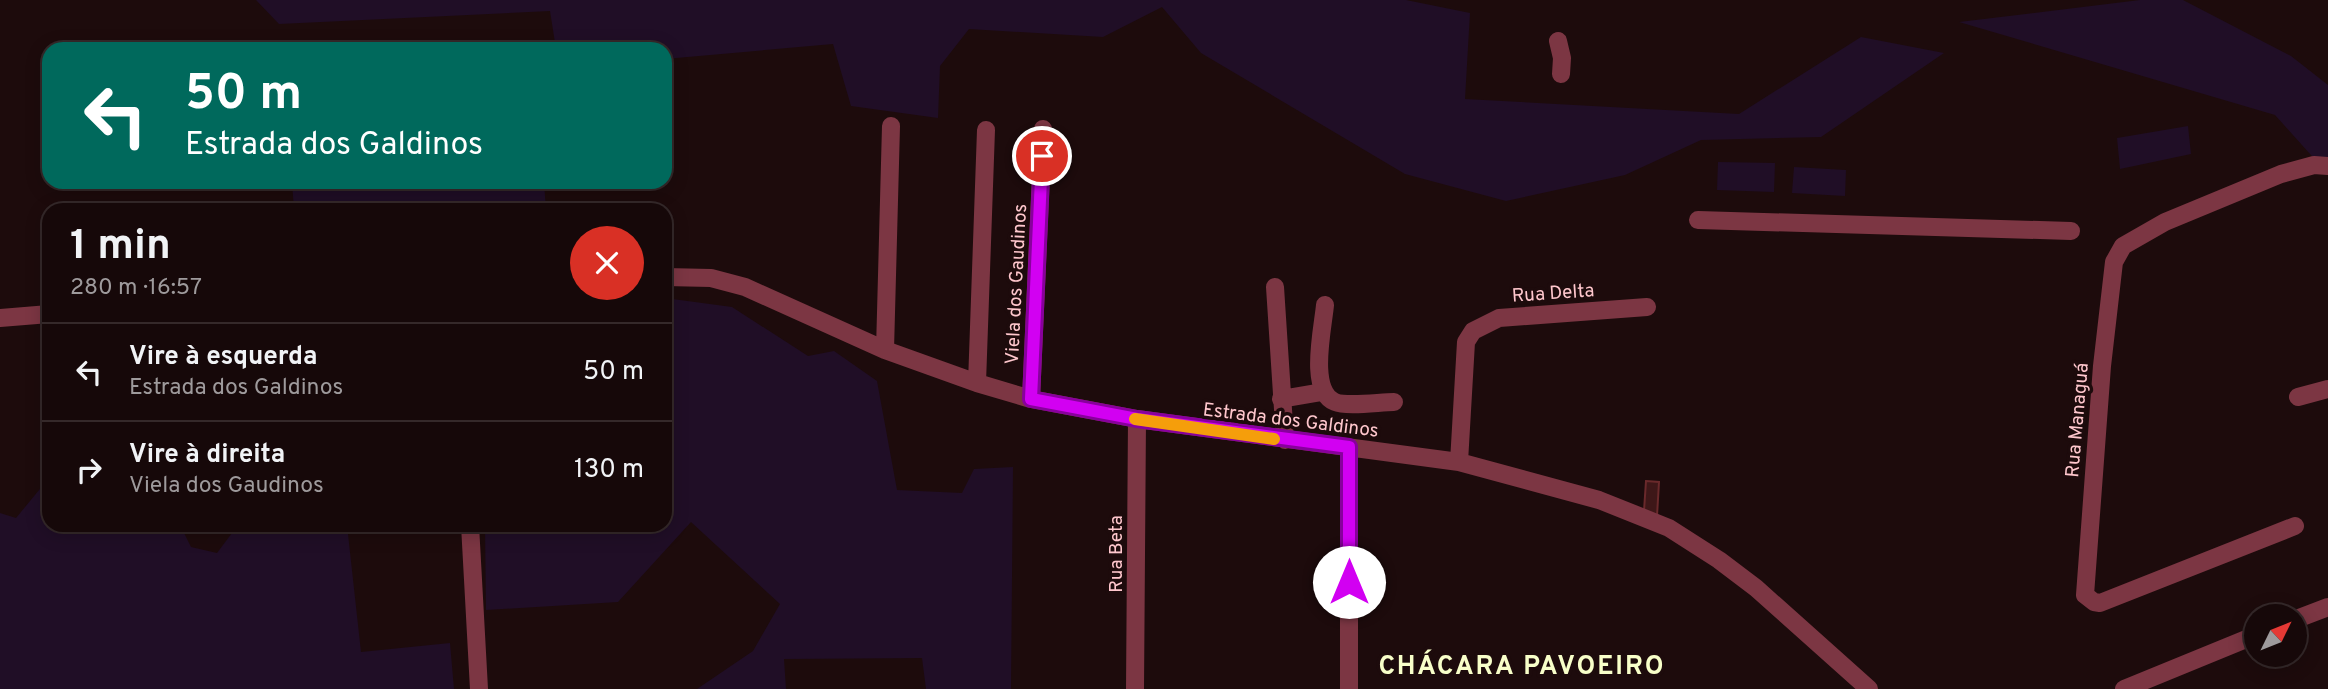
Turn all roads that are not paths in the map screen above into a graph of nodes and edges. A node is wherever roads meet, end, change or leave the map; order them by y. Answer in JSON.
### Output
{"nodes":[{"id":1,"x":1558,"y":41,"type":"dead end"},
{"id":2,"x":1561,"y":74,"type":"dead end"},
{"id":3,"x":891,"y":126,"type":"dead end"},
{"id":4,"x":1043,"y":129,"type":"dead end"},
{"id":5,"x":986,"y":130,"type":"dead end"},
{"id":6,"x":2328,"y":166,"type":"edge"},
{"id":7,"x":1698,"y":220,"type":"dead end"},
{"id":8,"x":2071,"y":231,"type":"dead end"},
{"id":9,"x":672,"y":277,"type":"edge"},
{"id":10,"x":1275,"y":288,"type":"dead end"},
{"id":11,"x":1325,"y":305,"type":"dead end"},
{"id":12,"x":1647,"y":307,"type":"dead end"},
{"id":13,"x":42,"y":315,"type":"edge"},
{"id":14,"x":0,"y":318,"type":"edge"},
{"id":15,"x":885,"y":350,"type":"junction"},
{"id":16,"x":977,"y":383,"type":"junction"},
{"id":17,"x":2328,"y":389,"type":"edge"},
{"id":18,"x":1322,"y":392,"type":"junction"},
{"id":19,"x":2298,"y":397,"type":"dead end"},
{"id":20,"x":1031,"y":399,"type":"junction"},
{"id":21,"x":1281,"y":399,"type":"junction"},
{"id":22,"x":1394,"y":402,"type":"dead end"},
{"id":23,"x":1137,"y":419,"type":"junction"},
{"id":24,"x":1285,"y":440,"type":"junction"},
{"id":25,"x":1349,"y":447,"type":"junction"},
{"id":26,"x":1459,"y":462,"type":"junction"},
{"id":27,"x":2295,"y":526,"type":"dead end"},
{"id":28,"x":470,"y":532,"type":"edge"},
{"id":29,"x":2328,"y":607,"type":"edge"},
{"id":30,"x":2307,"y":615,"type":"edge"},
{"id":31,"x":2244,"y":640,"type":"edge"},
{"id":32,"x":479,"y":689,"type":"edge"},
{"id":33,"x":1135,"y":689,"type":"edge"},
{"id":34,"x":1349,"y":689,"type":"edge"},
{"id":35,"x":1870,"y":689,"type":"edge"},
{"id":36,"x":2124,"y":689,"type":"edge"}],
"edges":[{"from":1,"to":2,"type":"street"},
{"from":3,"to":15,"type":"street"},
{"from":4,"to":20,"type":"street","name":"Viela dos Gaudinos"},
{"from":5,"to":16,"type":"street"},
{"from":6,"to":27,"type":"street","name":"Rua Managuá"},
{"from":7,"to":8,"type":"street"},
{"from":9,"to":15,"type":"street","name":"Estrada dos Galdinos"},
{"from":10,"to":21,"type":"street"},
{"from":11,"to":18,"type":"street"},
{"from":12,"to":26,"type":"street","name":"Rua Delta"},
{"from":13,"to":14,"type":"street"},
{"from":15,"to":16,"type":"street","name":"Estrada dos Galdinos"},
{"from":16,"to":20,"type":"street","name":"Estrada dos Galdinos"},
{"from":17,"to":19,"type":"street"},
{"from":18,"to":21,"type":"street"},
{"from":18,"to":22,"type":"street"},
{"from":20,"to":23,"type":"street","name":"Estrada dos Galdinos"},
{"from":21,"to":24,"type":"street"},
{"from":23,"to":24,"type":"street","name":"Estrada dos Galdinos"},
{"from":23,"to":33,"type":"street","name":"Rua Beta"},
{"from":24,"to":25,"type":"street","name":"Estrada dos Galdinos"},
{"from":25,"to":26,"type":"street","name":"Estrada dos Galdinos"},
{"from":25,"to":34,"type":"street"},
{"from":26,"to":35,"type":"street","name":"Estrada dos Galdinos"},
{"from":28,"to":32,"type":"street"},
{"from":29,"to":30,"type":"street"},
{"from":31,"to":36,"type":"street"}]}
